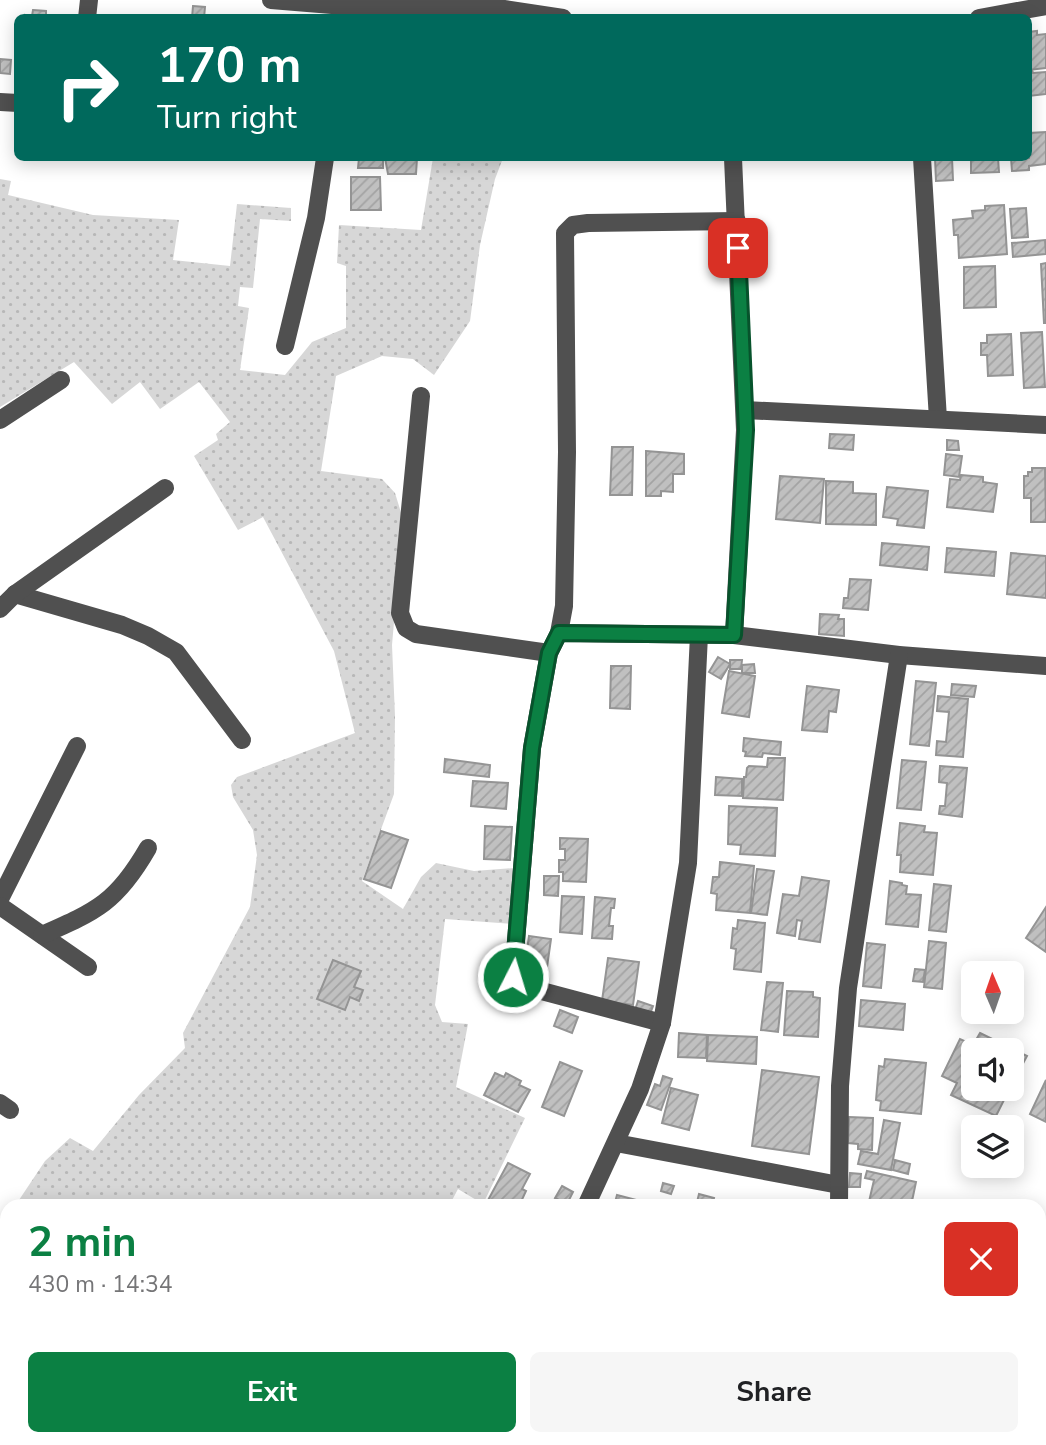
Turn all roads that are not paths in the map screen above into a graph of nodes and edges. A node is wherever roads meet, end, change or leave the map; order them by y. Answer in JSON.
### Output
{"nodes":[{"id":1,"x":271,"y":0,"type":"edge"},
{"id":2,"x":1046,"y":6,"type":"edge"},
{"id":3,"x":332,"y":11,"type":"edge"},
{"id":4,"x":537,"y":14,"type":"edge"},
{"id":5,"x":1001,"y":14,"type":"edge"},
{"id":6,"x":325,"y":161,"type":"edge"},
{"id":7,"x":733,"y":161,"type":"edge"},
{"id":8,"x":922,"y":161,"type":"edge"},
{"id":9,"x":737,"y":221,"type":"junction"},
{"id":10,"x":285,"y":346,"type":"dead end"},
{"id":11,"x":61,"y":380,"type":"dead end"},
{"id":12,"x":421,"y":396,"type":"dead end"},
{"id":13,"x":745,"y":410,"type":"junction"},
{"id":14,"x":938,"y":419,"type":"junction"},
{"id":15,"x":0,"y":420,"type":"edge"},
{"id":16,"x":1046,"y":425,"type":"edge"},
{"id":17,"x":165,"y":488,"type":"dead end"},
{"id":18,"x":15,"y":594,"type":"junction"},
{"id":19,"x":0,"y":609,"type":"edge"},
{"id":20,"x":559,"y":633,"type":"junction"},
{"id":21,"x":699,"y":635,"type":"junction"},
{"id":22,"x":734,"y":635,"type":"junction"},
{"id":23,"x":549,"y":653,"type":"junction"},
{"id":24,"x":900,"y":655,"type":"junction"},
{"id":25,"x":1046,"y":666,"type":"edge"},
{"id":26,"x":242,"y":740,"type":"dead end"},
{"id":27,"x":77,"y":746,"type":"dead end"},
{"id":28,"x":148,"y":848,"type":"dead end"},
{"id":29,"x":0,"y":899,"type":"edge"},
{"id":30,"x":0,"y":906,"type":"edge"},
{"id":31,"x":42,"y":936,"type":"junction"},
{"id":32,"x":88,"y":967,"type":"dead end"},
{"id":33,"x":662,"y":1023,"type":"junction"},
{"id":34,"x":616,"y":1143,"type":"junction"},
{"id":35,"x":839,"y":1185,"type":"junction"},
{"id":36,"x":589,"y":1199,"type":"edge"},
{"id":37,"x":839,"y":1199,"type":"edge"}],
"edges":[{"from":1,"to":3,"type":"street"},
{"from":2,"to":5,"type":"street"},
{"from":3,"to":4,"type":"street"},
{"from":6,"to":10,"type":"street"},
{"from":7,"to":9,"type":"street"},
{"from":8,"to":14,"type":"street"},
{"from":9,"to":13,"type":"street"},
{"from":9,"to":20,"type":"street"},
{"from":11,"to":15,"type":"street"},
{"from":12,"to":23,"type":"street"},
{"from":13,"to":14,"type":"street"},
{"from":13,"to":22,"type":"street"},
{"from":14,"to":16,"type":"street"},
{"from":17,"to":18,"type":"street"},
{"from":18,"to":19,"type":"street"},
{"from":18,"to":26,"type":"street"},
{"from":20,"to":21,"type":"street"},
{"from":20,"to":23,"type":"street"},
{"from":21,"to":22,"type":"street"},
{"from":21,"to":33,"type":"street"},
{"from":22,"to":24,"type":"street"},
{"from":23,"to":33,"type":"street"},
{"from":24,"to":25,"type":"street"},
{"from":24,"to":35,"type":"street"},
{"from":27,"to":29,"type":"street"},
{"from":28,"to":31,"type":"street"},
{"from":30,"to":31,"type":"street"},
{"from":31,"to":32,"type":"street"},
{"from":33,"to":34,"type":"street"},
{"from":34,"to":35,"type":"street"},
{"from":34,"to":36,"type":"street"},
{"from":35,"to":37,"type":"street"}]}
